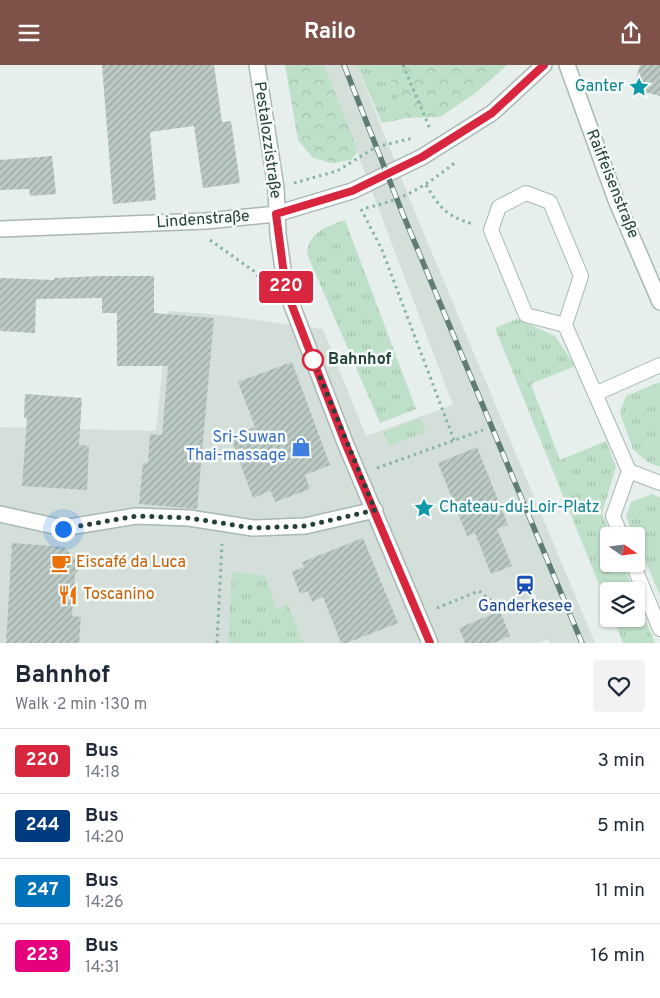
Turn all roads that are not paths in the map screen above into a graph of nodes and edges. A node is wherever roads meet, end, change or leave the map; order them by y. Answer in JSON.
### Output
{"nodes":[{"id":1,"x":256,"y":65,"type":"edge"},
{"id":2,"x":544,"y":65,"type":"edge"},
{"id":3,"x":567,"y":65,"type":"edge"},
{"id":4,"x":276,"y":214,"type":"junction"},
{"id":5,"x":0,"y":229,"type":"edge"},
{"id":6,"x":660,"y":302,"type":"edge"},
{"id":7,"x":566,"y":325,"type":"junction"},
{"id":8,"x":660,"y":365,"type":"edge"},
{"id":9,"x":595,"y":394,"type":"junction"},
{"id":10,"x":629,"y":471,"type":"junction"},
{"id":11,"x":660,"y":483,"type":"edge"},
{"id":12,"x":375,"y":510,"type":"junction"},
{"id":13,"x":0,"y":514,"type":"edge"},
{"id":14,"x":617,"y":527,"type":"edge"},
{"id":15,"x":637,"y":573,"type":"edge"},
{"id":16,"x":660,"y":629,"type":"edge"},
{"id":17,"x":430,"y":643,"type":"edge"}],
"edges":[{"from":1,"to":4,"type":"street","name":"Pestalozzistraße"},
{"from":2,"to":4,"type":"street","name":"Lindenstraße"},
{"from":3,"to":6,"type":"street","name":"Raiffeisenstraße"},
{"from":4,"to":5,"type":"street","name":"Lindenstraße"},
{"from":4,"to":12,"type":"street","name":"Pestalozzistraße"},
{"from":7,"to":7,"type":"lane"},
{"from":7,"to":9,"type":"lane"},
{"from":8,"to":9,"type":"lane"},
{"from":9,"to":10,"type":"lane"},
{"from":10,"to":11,"type":"lane"},
{"from":10,"to":14,"type":"lane"},
{"from":12,"to":13,"type":"street"},
{"from":12,"to":17,"type":"street","name":"Pestalozzistraße"},
{"from":15,"to":16,"type":"lane"}]}
